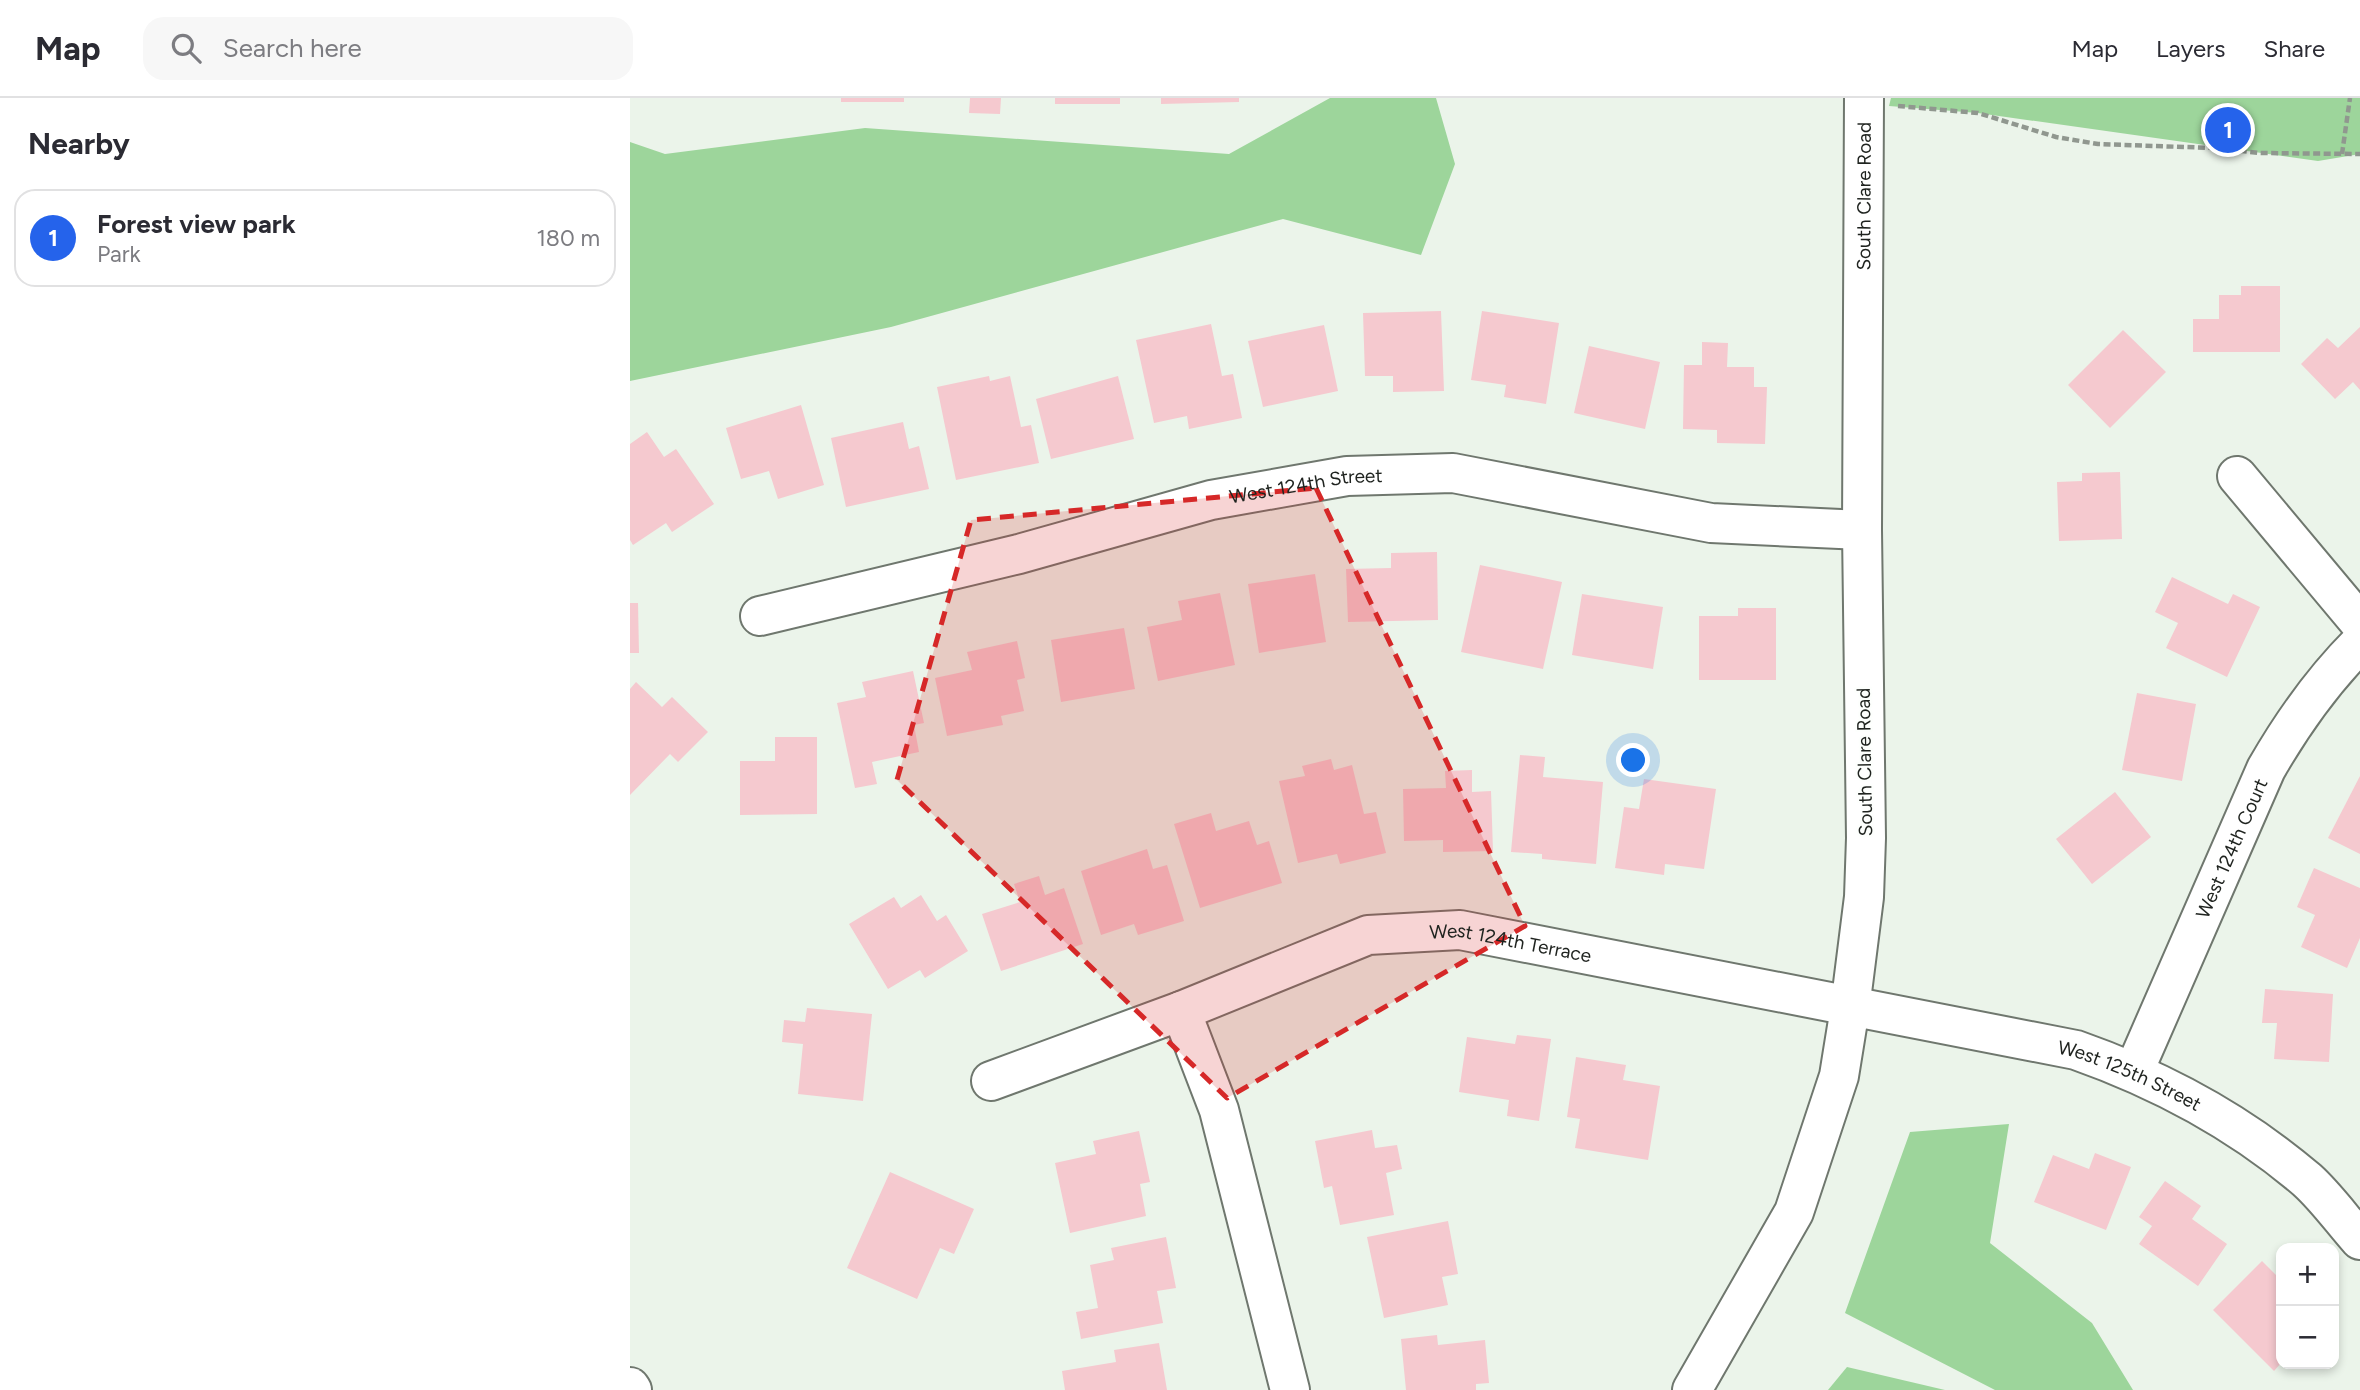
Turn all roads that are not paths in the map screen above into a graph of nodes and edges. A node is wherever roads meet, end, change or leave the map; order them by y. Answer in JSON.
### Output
{"nodes":[{"id":1,"x":1863,"y":102,"type":"edge"},
{"id":2,"x":2237,"y":475,"type":"dead end"},
{"id":3,"x":1861,"y":530,"type":"junction"},
{"id":4,"x":760,"y":616,"type":"dead end"},
{"id":5,"x":2360,"y":623,"type":"edge"},
{"id":6,"x":2360,"y":643,"type":"edge"},
{"id":7,"x":1850,"y":1008,"type":"junction"},
{"id":8,"x":1181,"y":1011,"type":"junction"},
{"id":9,"x":2134,"y":1071,"type":"junction"},
{"id":10,"x":991,"y":1081,"type":"dead end"},
{"id":11,"x":2360,"y":1240,"type":"edge"},
{"id":12,"x":1290,"y":1390,"type":"edge"},
{"id":13,"x":1692,"y":1390,"type":"edge"}],
"edges":[{"from":1,"to":3,"type":"street","name":"South Clare Road"},
{"from":2,"to":5,"type":"street"},
{"from":3,"to":4,"type":"street","name":"West 124th Street"},
{"from":3,"to":7,"type":"street","name":"South Clare Road"},
{"from":6,"to":9,"type":"street","name":"West 124th Court"},
{"from":7,"to":8,"type":"street","name":"West 124th Terrace"},
{"from":7,"to":9,"type":"street","name":"West 125th Street"},
{"from":7,"to":13,"type":"street","name":"South Clare Road"},
{"from":8,"to":10,"type":"street","name":"West 124th Terrace"},
{"from":8,"to":12,"type":"street"},
{"from":9,"to":11,"type":"street","name":"West 125th Street"}]}
